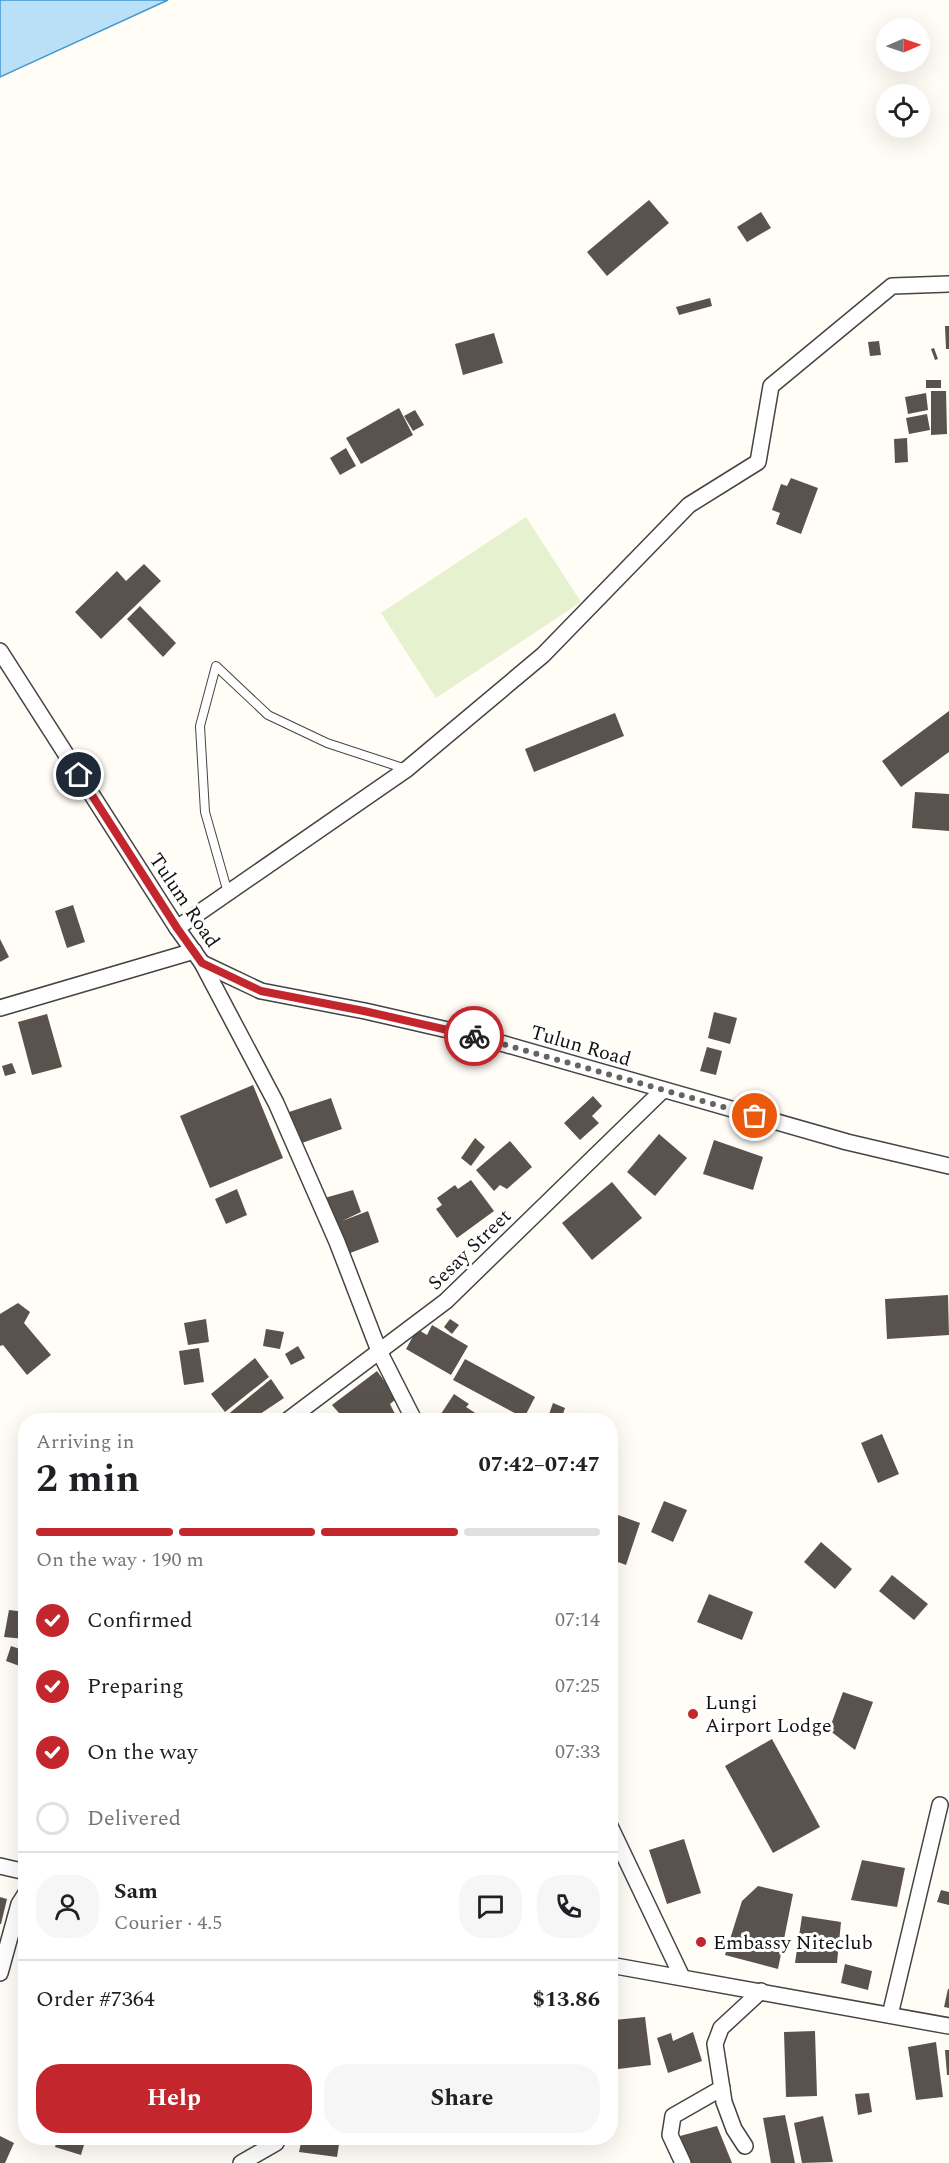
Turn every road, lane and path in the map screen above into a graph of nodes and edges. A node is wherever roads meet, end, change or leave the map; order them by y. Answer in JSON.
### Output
{"nodes":[{"id":1,"x":949,"y":284,"type":"edge"},
{"id":2,"x":0,"y":651,"type":"edge"},
{"id":3,"x":407,"y":769,"type":"junction"},
{"id":4,"x":228,"y":893,"type":"junction"},
{"id":5,"x":177,"y":928,"type":"junction"},
{"id":6,"x":198,"y":957,"type":"junction"},
{"id":7,"x":0,"y":1008,"type":"edge"},
{"id":8,"x":663,"y":1090,"type":"junction"},
{"id":9,"x":949,"y":1166,"type":"edge"},
{"id":10,"x":380,"y":1351,"type":"junction"},
{"id":11,"x":297,"y":1413,"type":"edge"},
{"id":12,"x":411,"y":1413,"type":"edge"},
{"id":13,"x":940,"y":1805,"type":"dead end"},
{"id":14,"x":618,"y":1844,"type":"edge"},
{"id":15,"x":0,"y":1866,"type":"edge"},
{"id":16,"x":18,"y":1870,"type":"edge"},
{"id":17,"x":18,"y":1908,"type":"edge"},
{"id":18,"x":618,"y":1966,"type":"edge"},
{"id":19,"x":0,"y":1973,"type":"edge"},
{"id":20,"x":682,"y":1977,"type":"junction"},
{"id":21,"x":761,"y":1991,"type":"junction"},
{"id":22,"x":890,"y":2015,"type":"junction"},
{"id":23,"x":949,"y":2026,"type":"edge"},
{"id":24,"x":722,"y":2088,"type":"junction"},
{"id":25,"x":272,"y":2145,"type":"edge"},
{"id":26,"x":745,"y":2146,"type":"dead end"},
{"id":27,"x":241,"y":2163,"type":"edge"},
{"id":28,"x":682,"y":2163,"type":"edge"}],
"edges":[{"from":1,"to":3,"type":"street"},
{"from":2,"to":5,"type":"street","name":"Tulum Road"},
{"from":3,"to":4,"type":"street"},
{"from":3,"to":4,"type":"lane"},
{"from":4,"to":5,"type":"street"},
{"from":5,"to":6,"type":"street","name":"Tulum Road"},
{"from":6,"to":7,"type":"street"},
{"from":6,"to":8,"type":"street","name":"Tulun Road"},
{"from":6,"to":10,"type":"street","name":"Tulum Road"},
{"from":8,"to":9,"type":"street","name":"Tulun Road"},
{"from":8,"to":10,"type":"street","name":"Sesay Street"},
{"from":10,"to":11,"type":"street","name":"Sesay Street"},
{"from":10,"to":12,"type":"street","name":"Tulum Road"},
{"from":13,"to":22,"type":"street"},
{"from":14,"to":20,"type":"street"},
{"from":15,"to":16,"type":"street"},
{"from":17,"to":19,"type":"street"},
{"from":18,"to":20,"type":"street"},
{"from":20,"to":21,"type":"street"},
{"from":21,"to":22,"type":"street"},
{"from":21,"to":24,"type":"street"},
{"from":22,"to":23,"type":"street"},
{"from":24,"to":26,"type":"street"},
{"from":24,"to":28,"type":"street"},
{"from":25,"to":27,"type":"street"}]}
